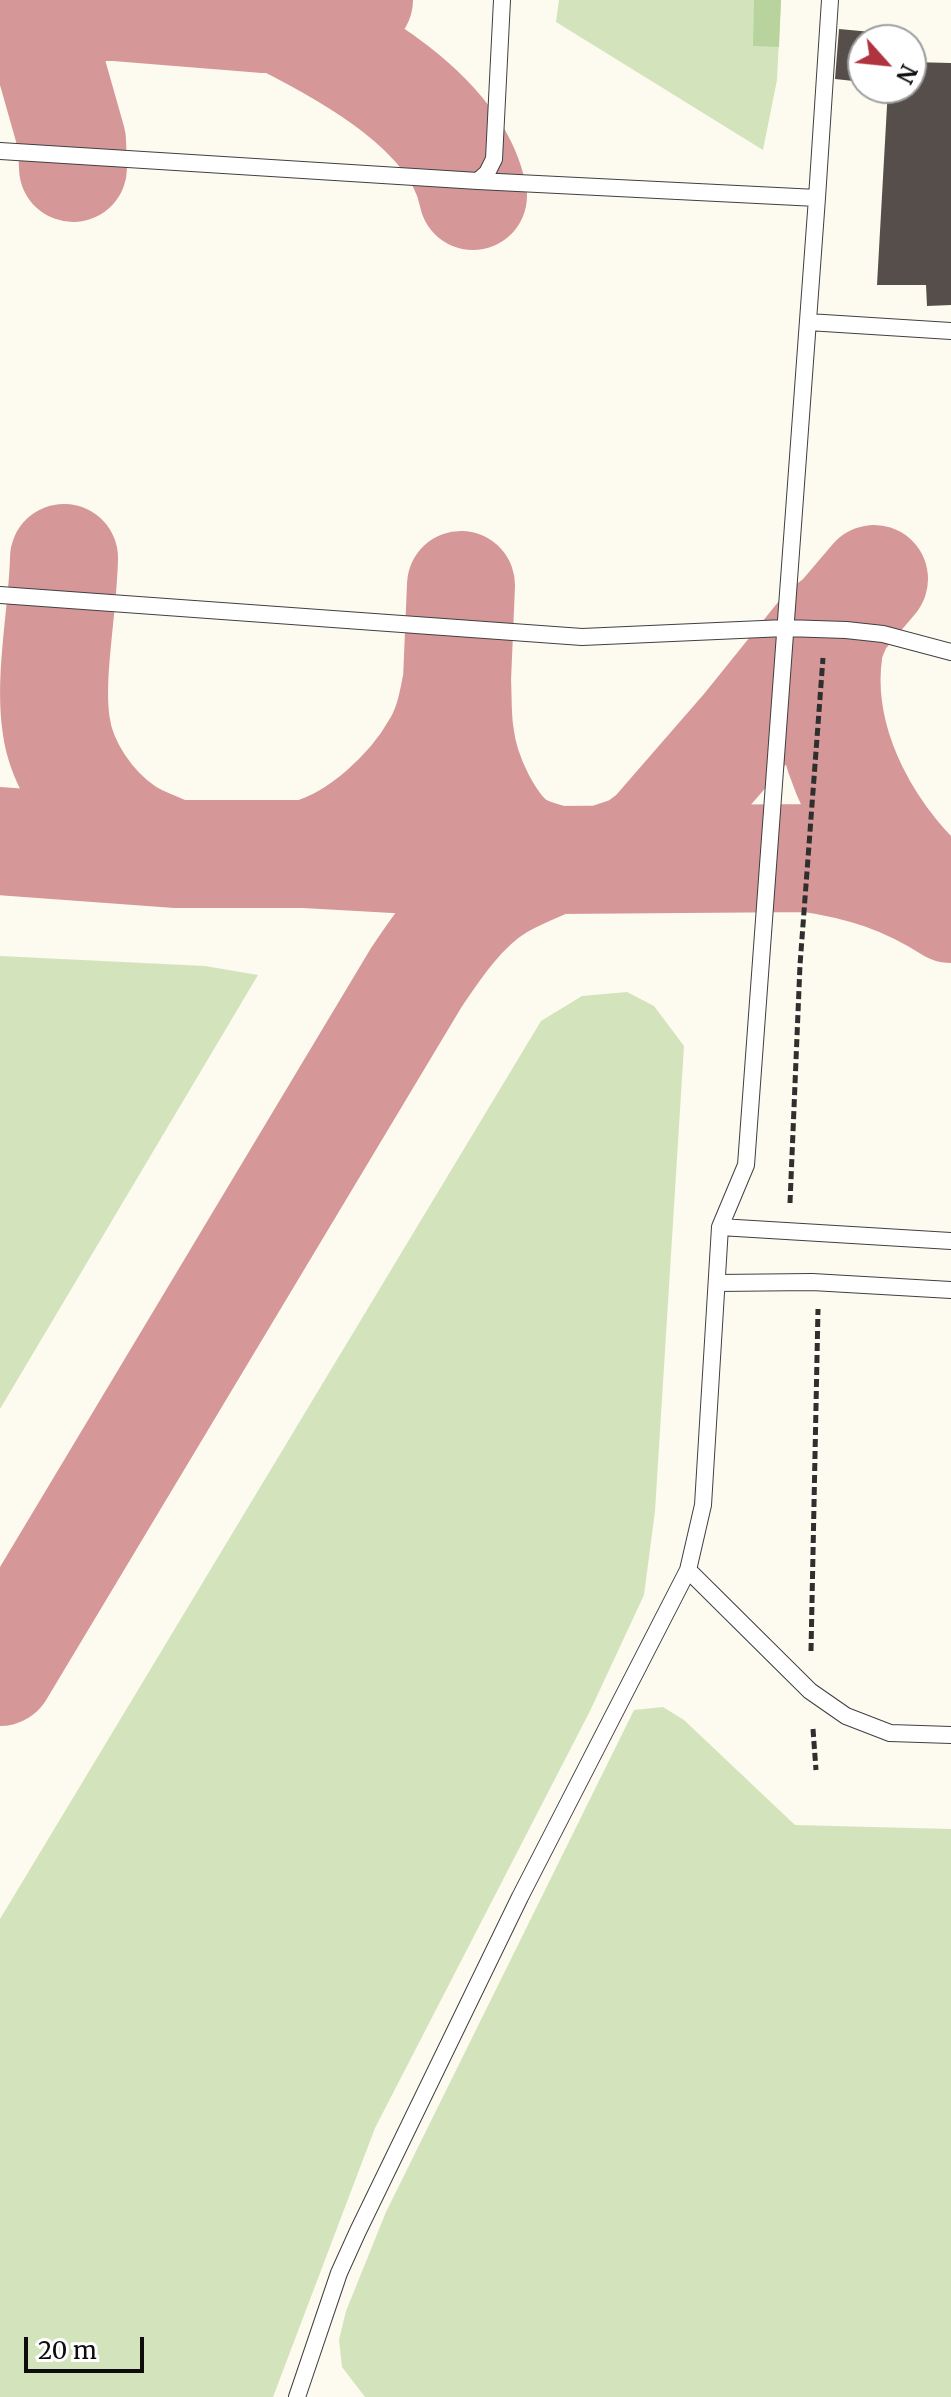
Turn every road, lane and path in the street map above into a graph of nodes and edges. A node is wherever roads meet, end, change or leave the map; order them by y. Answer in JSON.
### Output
{"nodes":[{"id":1,"x":502,"y":0,"type":"edge"},
{"id":2,"x":830,"y":0,"type":"edge"},
{"id":3,"x":0,"y":151,"type":"edge"},
{"id":4,"x":478,"y":181,"type":"junction"},
{"id":5,"x":817,"y":198,"type":"junction"},
{"id":6,"x":808,"y":322,"type":"junction"},
{"id":7,"x":951,"y":331,"type":"edge"},
{"id":8,"x":0,"y":595,"type":"edge"},
{"id":9,"x":785,"y":628,"type":"junction"},
{"id":10,"x":825,"y":630,"type":"junction"},
{"id":11,"x":951,"y":652,"type":"edge"},
{"id":12,"x":720,"y":1227,"type":"junction"},
{"id":13,"x":799,"y":1234,"type":"junction"},
{"id":14,"x":951,"y":1241,"type":"edge"},
{"id":15,"x":812,"y":1282,"type":"junction"},
{"id":16,"x":717,"y":1283,"type":"junction"},
{"id":17,"x":951,"y":1290,"type":"edge"},
{"id":18,"x":688,"y":1570,"type":"junction"},
{"id":19,"x":810,"y":1691,"type":"junction"},
{"id":20,"x":951,"y":1735,"type":"edge"},
{"id":21,"x":816,"y":1770,"type":"dead end"},
{"id":22,"x":303,"y":2395,"type":"edge"}],
"edges":[{"from":1,"to":4,"type":"lane"},
{"from":2,"to":5,"type":"lane"},
{"from":3,"to":4,"type":"lane"},
{"from":4,"to":5,"type":"lane"},
{"from":5,"to":6,"type":"lane"},
{"from":6,"to":7,"type":"lane"},
{"from":6,"to":9,"type":"lane"},
{"from":8,"to":9,"type":"lane"},
{"from":9,"to":10,"type":"lane"},
{"from":9,"to":12,"type":"lane"},
{"from":10,"to":11,"type":"lane"},
{"from":10,"to":13,"type":"path"},
{"from":12,"to":13,"type":"lane"},
{"from":12,"to":16,"type":"lane"},
{"from":13,"to":14,"type":"lane"},
{"from":15,"to":16,"type":"lane"},
{"from":15,"to":17,"type":"lane"},
{"from":15,"to":19,"type":"path"},
{"from":16,"to":18,"type":"lane"},
{"from":18,"to":19,"type":"lane"},
{"from":18,"to":22,"type":"lane"},
{"from":19,"to":20,"type":"lane"},
{"from":19,"to":21,"type":"path"}]}
